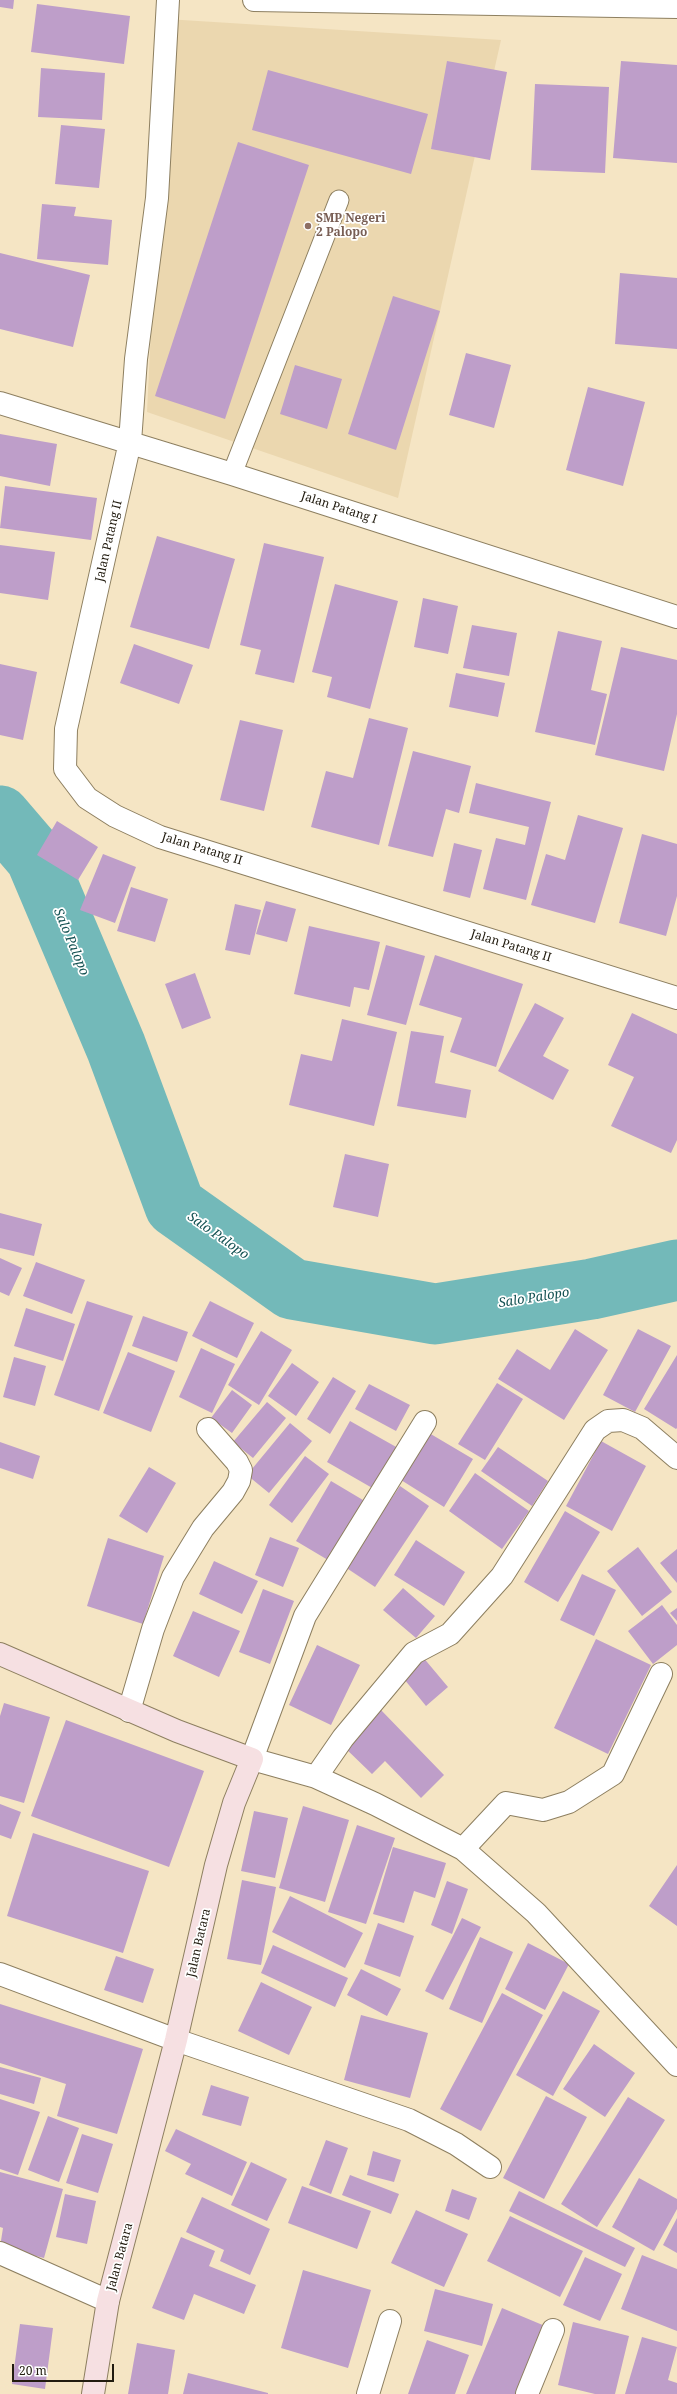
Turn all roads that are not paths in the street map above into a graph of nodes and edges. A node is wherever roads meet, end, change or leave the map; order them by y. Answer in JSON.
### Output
{"nodes":[{"id":1,"x":168,"y":0,"type":"edge"},
{"id":2,"x":254,"y":0,"type":"edge"},
{"id":3,"x":677,"y":7,"type":"edge"},
{"id":4,"x":339,"y":200,"type":"dead end"},
{"id":5,"x":0,"y":403,"type":"edge"},
{"id":6,"x":130,"y":442,"type":"junction"},
{"id":7,"x":232,"y":474,"type":"junction"},
{"id":8,"x":677,"y":617,"type":"edge"},
{"id":9,"x":677,"y":998,"type":"edge"},
{"id":10,"x":425,"y":1422,"type":"dead end"},
{"id":11,"x":208,"y":1429,"type":"dead end"},
{"id":12,"x":677,"y":1458,"type":"edge"},
{"id":13,"x":0,"y":1654,"type":"edge"},
{"id":14,"x":661,"y":1674,"type":"dead end"},
{"id":15,"x":129,"y":1710,"type":"junction"},
{"id":16,"x":252,"y":1759,"type":"junction"},
{"id":17,"x":316,"y":1777,"type":"junction"},
{"id":18,"x":463,"y":1849,"type":"junction"},
{"id":19,"x":0,"y":1974,"type":"edge"},
{"id":20,"x":176,"y":2040,"type":"junction"},
{"id":21,"x":677,"y":2065,"type":"edge"},
{"id":22,"x":490,"y":2167,"type":"dead end"},
{"id":23,"x":0,"y":2253,"type":"edge"},
{"id":24,"x":108,"y":2301,"type":"junction"},
{"id":25,"x":390,"y":2321,"type":"dead end"},
{"id":26,"x":553,"y":2330,"type":"dead end"},
{"id":27,"x":93,"y":2394,"type":"edge"},
{"id":28,"x":368,"y":2394,"type":"edge"},
{"id":29,"x":527,"y":2394,"type":"edge"}],
"edges":[{"from":1,"to":6,"type":"street","name":"Jalan Patang II"},
{"from":2,"to":3,"type":"street"},
{"from":4,"to":7,"type":"lane"},
{"from":5,"to":6,"type":"street","name":"Jalan Patang I"},
{"from":6,"to":7,"type":"street","name":"Jalan Patang I"},
{"from":6,"to":9,"type":"street","name":"Jalan Patang II"},
{"from":7,"to":8,"type":"street","name":"Jalan Patang I"},
{"from":10,"to":16,"type":"street"},
{"from":11,"to":15,"type":"street"},
{"from":12,"to":17,"type":"street"},
{"from":13,"to":15,"type":"street"},
{"from":14,"to":18,"type":"street"},
{"from":15,"to":16,"type":"street"},
{"from":16,"to":17,"type":"street"},
{"from":16,"to":20,"type":"street","name":"Jalan Batara"},
{"from":17,"to":18,"type":"street"},
{"from":18,"to":21,"type":"street"},
{"from":19,"to":20,"type":"street"},
{"from":20,"to":22,"type":"street"},
{"from":20,"to":24,"type":"street","name":"Jalan Batara"},
{"from":23,"to":24,"type":"street"},
{"from":24,"to":27,"type":"street","name":"Jalan Batara"},
{"from":25,"to":28,"type":"street"},
{"from":26,"to":29,"type":"street"}]}
